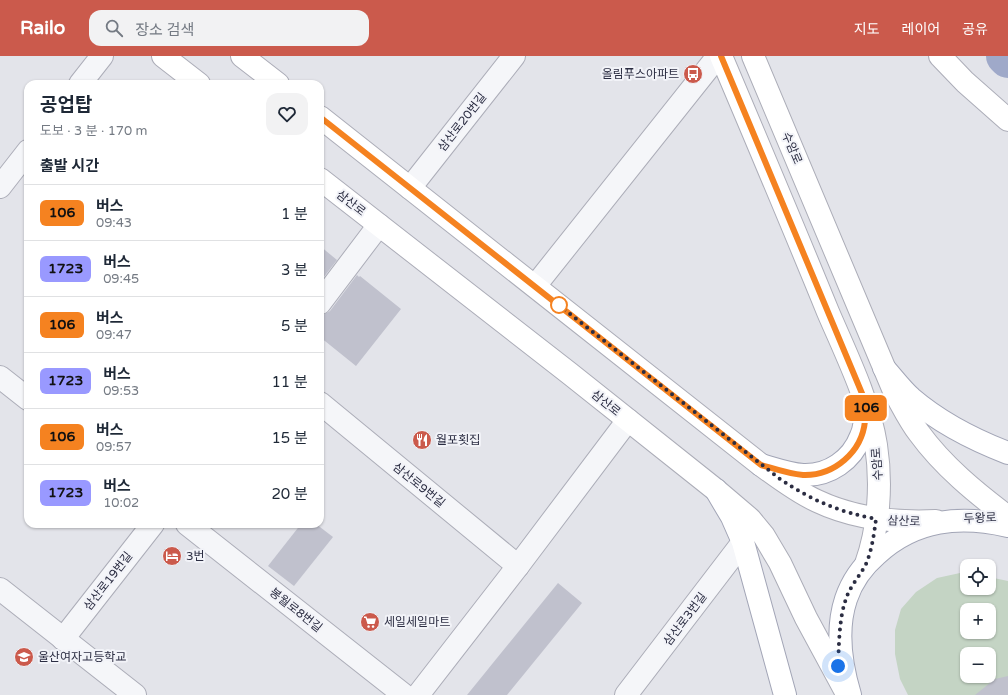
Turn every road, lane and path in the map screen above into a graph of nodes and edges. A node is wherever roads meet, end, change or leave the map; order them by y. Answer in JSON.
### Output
{"nodes":[{"id":1,"x":102,"y":56,"type":"edge"},
{"id":2,"x":164,"y":56,"type":"edge"},
{"id":3,"x":242,"y":56,"type":"edge"},
{"id":4,"x":514,"y":56,"type":"edge"},
{"id":5,"x":719,"y":56,"type":"edge"},
{"id":6,"x":753,"y":56,"type":"edge"},
{"id":7,"x":940,"y":56,"type":"edge"},
{"id":8,"x":83,"y":80,"type":"edge"},
{"id":9,"x":194,"y":80,"type":"edge"},
{"id":10,"x":273,"y":80,"type":"edge"},
{"id":11,"x":324,"y":120,"type":"edge"},
{"id":12,"x":1008,"y":120,"type":"edge"},
{"id":13,"x":24,"y":156,"type":"edge"},
{"id":14,"x":324,"y":182,"type":"edge"},
{"id":15,"x":0,"y":187,"type":"edge"},
{"id":16,"x":410,"y":188,"type":"junction"},
{"id":17,"x":379,"y":225,"type":"junction"},
{"id":18,"x":535,"y":286,"type":"junction"},
{"id":19,"x":324,"y":298,"type":"edge"},
{"id":20,"x":884,"y":368,"type":"junction"},
{"id":21,"x":0,"y":377,"type":"edge"},
{"id":22,"x":24,"y":396,"type":"edge"},
{"id":23,"x":866,"y":403,"type":"junction"},
{"id":24,"x":324,"y":406,"type":"edge"},
{"id":25,"x":628,"y":420,"type":"junction"},
{"id":26,"x":1008,"y":453,"type":"edge"},
{"id":27,"x":761,"y":465,"type":"junction"},
{"id":28,"x":716,"y":490,"type":"junction"},
{"id":29,"x":1008,"y":517,"type":"edge"},
{"id":30,"x":876,"y":519,"type":"junction"},
{"id":31,"x":951,"y":520,"type":"junction"},
{"id":32,"x":1008,"y":526,"type":"edge"},
{"id":33,"x":150,"y":528,"type":"edge"},
{"id":34,"x":192,"y":528,"type":"edge"},
{"id":35,"x":743,"y":542,"type":"junction"},
{"id":36,"x":866,"y":564,"type":"junction"},
{"id":37,"x":518,"y":566,"type":"junction"},
{"id":38,"x":0,"y":589,"type":"edge"},
{"id":39,"x":64,"y":639,"type":"junction"},
{"id":40,"x":844,"y":691,"type":"edge"},
{"id":41,"x":135,"y":695,"type":"edge"},
{"id":42,"x":404,"y":695,"type":"edge"},
{"id":43,"x":418,"y":695,"type":"edge"},
{"id":44,"x":626,"y":695,"type":"edge"},
{"id":45,"x":785,"y":695,"type":"edge"}],
"edges":[{"from":1,"to":8,"type":"street"},
{"from":2,"to":9,"type":"main road"},
{"from":3,"to":10,"type":"main road"},
{"from":4,"to":16,"type":"street","name":"삼산로20번길"},
{"from":5,"to":18,"type":"street","name":"수암로"},
{"from":5,"to":23,"type":"main road","name":"수암로"},
{"from":6,"to":20,"type":"main road","name":"수암로"},
{"from":7,"to":12,"type":"main road"},
{"from":11,"to":16,"type":"main road","name":"삼산로"},
{"from":13,"to":15,"type":"street"},
{"from":14,"to":17,"type":"main road","name":"삼산로"},
{"from":16,"to":18,"type":"main road","name":"삼산로"},
{"from":17,"to":19,"type":"street"},
{"from":17,"to":25,"type":"main road","name":"삼산로"},
{"from":18,"to":27,"type":"main road","name":"삼산로"},
{"from":20,"to":26,"type":"main road"},
{"from":20,"to":29,"type":"main road","name":"수암로"},
{"from":21,"to":22,"type":"street"},
{"from":23,"to":27,"type":"main road"},
{"from":23,"to":30,"type":"main road","name":"수암로"},
{"from":24,"to":37,"type":"street","name":"삼산로9번길"},
{"from":25,"to":28,"type":"main road","name":"삼산로"},
{"from":25,"to":37,"type":"street"},
{"from":27,"to":30,"type":"main road","name":"삼산로"},
{"from":28,"to":35,"type":"main road"},
{"from":28,"to":40,"type":"main road","name":"삼산로"},
{"from":29,"to":31,"type":"main road","name":"두왕로"},
{"from":30,"to":31,"type":"main road","name":"삼산로"},
{"from":30,"to":36,"type":"main road","name":"수암로"},
{"from":31,"to":32,"type":"main road"},
{"from":31,"to":36,"type":"main road"},
{"from":33,"to":39,"type":"street","name":"삼산로19번길"},
{"from":34,"to":42,"type":"street","name":"봉월로8번길"},
{"from":35,"to":44,"type":"street","name":"삼산로3번길"},
{"from":35,"to":45,"type":"main road"},
{"from":36,"to":40,"type":"main road"},
{"from":37,"to":43,"type":"street"},
{"from":38,"to":39,"type":"street"},
{"from":39,"to":41,"type":"street"}]}
